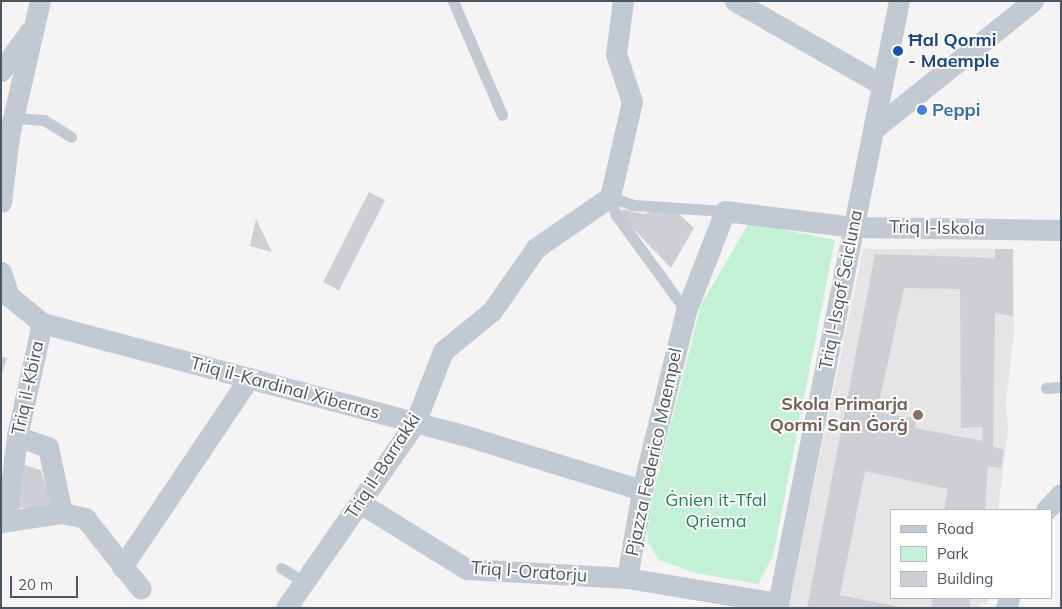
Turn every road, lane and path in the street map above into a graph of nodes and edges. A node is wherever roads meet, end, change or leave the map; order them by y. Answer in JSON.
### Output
{"nodes":[{"id":1,"x":453,"y":1,"type":"edge"},
{"id":2,"x":622,"y":1,"type":"edge"},
{"id":3,"x":735,"y":1,"type":"edge"},
{"id":4,"x":899,"y":1,"type":"edge"},
{"id":5,"x":1033,"y":1,"type":"edge"},
{"id":6,"x":37,"y":8,"type":"edge"},
{"id":7,"x":1,"y":71,"type":"edge"},
{"id":8,"x":882,"y":85,"type":"junction"},
{"id":9,"x":502,"y":115,"type":"dead end"},
{"id":10,"x":14,"y":118,"type":"junction"},
{"id":11,"x":875,"y":128,"type":"junction"},
{"id":12,"x":71,"y":137,"type":"dead end"},
{"id":13,"x":610,"y":197,"type":"junction"},
{"id":14,"x":1,"y":202,"type":"edge"},
{"id":15,"x":725,"y":210,"type":"junction"},
{"id":16,"x":853,"y":227,"type":"junction"},
{"id":17,"x":1061,"y":230,"type":"edge"},
{"id":18,"x":1,"y":272,"type":"edge"},
{"id":19,"x":686,"y":311,"type":"junction"},
{"id":20,"x":42,"y":324,"type":"junction"},
{"id":21,"x":249,"y":378,"type":"junction"},
{"id":22,"x":1061,"y":387,"type":"edge"},
{"id":23,"x":1046,"y":388,"type":"dead end"},
{"id":24,"x":416,"y":423,"type":"junction"},
{"id":25,"x":17,"y":436,"type":"junction"},
{"id":26,"x":642,"y":490,"type":"junction"},
{"id":27,"x":1061,"y":494,"type":"edge"},
{"id":28,"x":360,"y":503,"type":"junction"},
{"id":29,"x":1047,"y":509,"type":"edge"},
{"id":30,"x":62,"y":512,"type":"junction"},
{"id":31,"x":4,"y":521,"type":"edge"},
{"id":32,"x":122,"y":566,"type":"junction"},
{"id":33,"x":281,"y":568,"type":"dead end"},
{"id":34,"x":627,"y":578,"type":"junction"},
{"id":35,"x":304,"y":582,"type":"junction"},
{"id":36,"x":141,"y":589,"type":"dead end"},
{"id":37,"x":777,"y":605,"type":"edge"},
{"id":38,"x":286,"y":608,"type":"edge"}],
"edges":[{"from":1,"to":9,"type":"lane"},
{"from":2,"to":13,"type":"street"},
{"from":3,"to":8,"type":"street"},
{"from":4,"to":8,"type":"street","name":"Triq l-Isqof Scicluna"},
{"from":5,"to":11,"type":"street"},
{"from":6,"to":7,"type":"street"},
{"from":6,"to":10,"type":"street"},
{"from":8,"to":11,"type":"street","name":"Triq l-Isqof Scicluna"},
{"from":10,"to":12,"type":"lane"},
{"from":10,"to":14,"type":"street"},
{"from":11,"to":16,"type":"street","name":"Triq l-Isqof Scicluna"},
{"from":13,"to":15,"type":"lane"},
{"from":13,"to":19,"type":"lane"},
{"from":13,"to":24,"type":"street","name":"Triq il-Barrakki"},
{"from":15,"to":16,"type":"street","name":"Triq l-Iskola"},
{"from":15,"to":19,"type":"street","name":"Pjazza Federico Maempel"},
{"from":16,"to":17,"type":"street","name":"Triq l-Iskola"},
{"from":16,"to":37,"type":"street","name":"Triq l-Isqof Scicluna"},
{"from":18,"to":20,"type":"street","name":"Triq il-Kbira"},
{"from":19,"to":26,"type":"street","name":"Pjazza Federico Maempel"},
{"from":20,"to":21,"type":"street","name":"Triq il-Kardinal Xiberras"},
{"from":20,"to":25,"type":"street","name":"Triq il-Kbira"},
{"from":21,"to":24,"type":"street","name":"Triq il-Kardinal Xiberras"},
{"from":21,"to":32,"type":"street"},
{"from":22,"to":23,"type":"lane"},
{"from":24,"to":26,"type":"street","name":"Triq il-Kardinal Xiberras"},
{"from":24,"to":28,"type":"street","name":"Triq il-Barrakki"},
{"from":25,"to":30,"type":"street"},
{"from":25,"to":31,"type":"street","name":"Triq il-Kbira"},
{"from":26,"to":34,"type":"street","name":"Pjazza Federico Maempel"},
{"from":27,"to":29,"type":"street"},
{"from":28,"to":34,"type":"street","name":"Triq l-Oratorju"},
{"from":28,"to":35,"type":"street","name":"Triq il-Barrakki"},
{"from":30,"to":31,"type":"street"},
{"from":30,"to":32,"type":"street"},
{"from":32,"to":36,"type":"street"},
{"from":33,"to":35,"type":"lane"},
{"from":34,"to":37,"type":"street","name":"Pjazza Federico Maempel"},
{"from":35,"to":38,"type":"street","name":"Triq il-Barrakki"}]}
